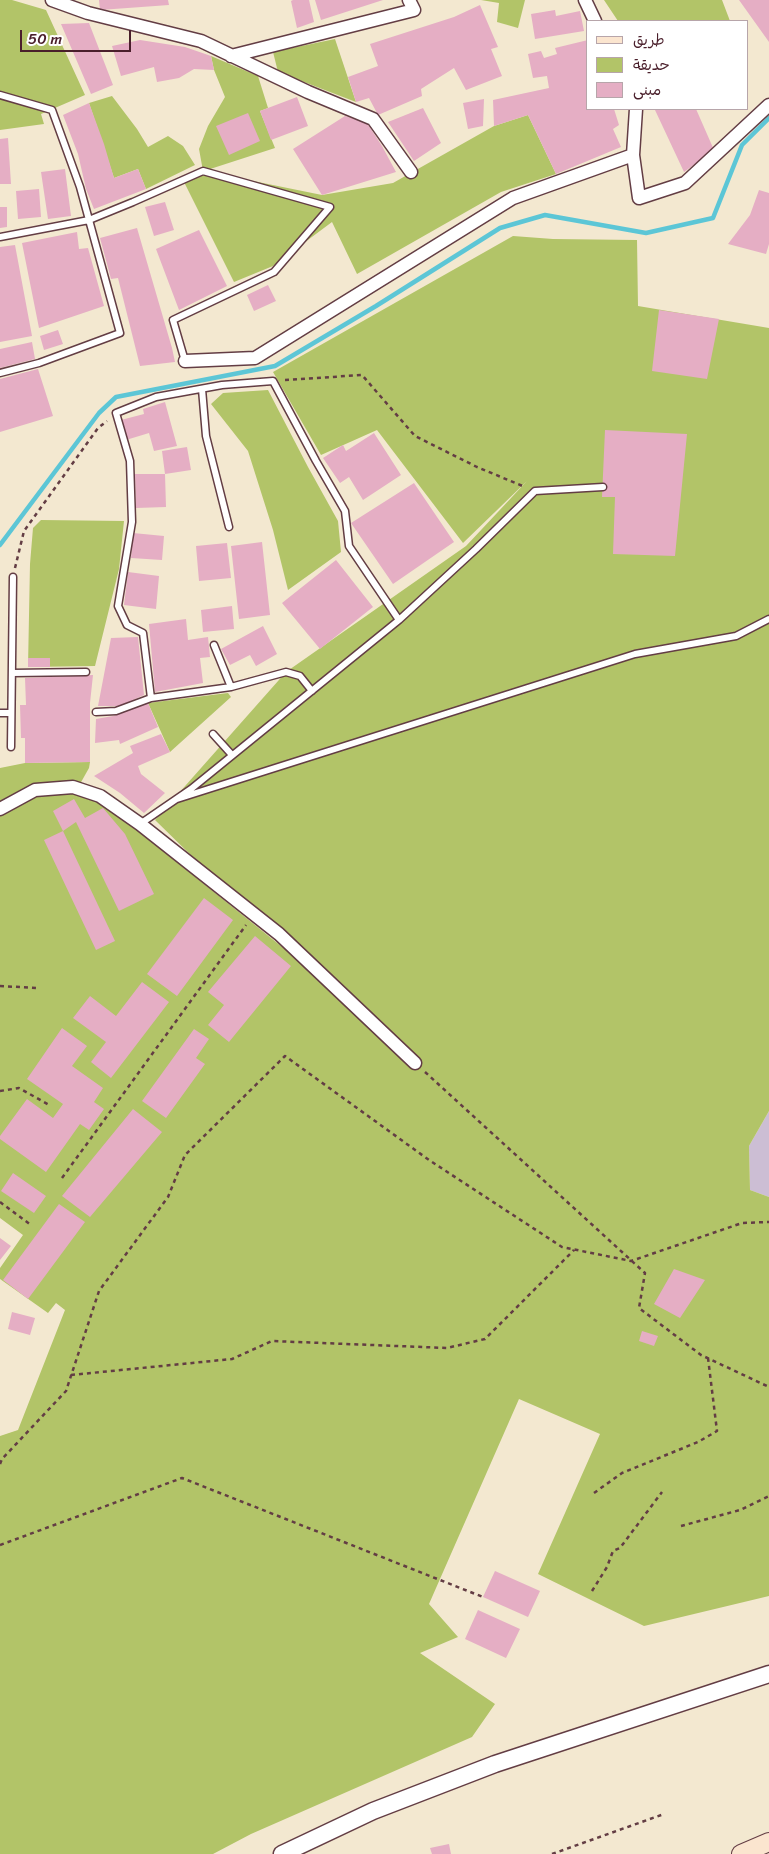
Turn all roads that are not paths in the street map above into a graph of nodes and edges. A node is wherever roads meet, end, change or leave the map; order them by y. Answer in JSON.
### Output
{"nodes":[{"id":1,"x":52,"y":0,"type":"edge"},
{"id":2,"x":409,"y":0,"type":"edge"},
{"id":3,"x":585,"y":0,"type":"edge"},
{"id":4,"x":595,"y":20,"type":"edge"},
{"id":5,"x":231,"y":56,"type":"junction"},
{"id":6,"x":0,"y":95,"type":"edge"},
{"id":7,"x":769,"y":105,"type":"edge"},
{"id":8,"x":636,"y":110,"type":"edge"},
{"id":9,"x":633,"y":155,"type":"junction"},
{"id":10,"x":411,"y":172,"type":"dead end"},
{"id":11,"x":89,"y":220,"type":"junction"},
{"id":12,"x":0,"y":237,"type":"edge"},
{"id":13,"x":185,"y":361,"type":"joint"},
{"id":14,"x":0,"y":373,"type":"edge"},
{"id":15,"x":202,"y":388,"type":"junction"},
{"id":16,"x":603,"y":487,"type":"dead end"},
{"id":17,"x":228,"y":527,"type":"dead end"},
{"id":18,"x":13,"y":577,"type":"road end"},
{"id":19,"x":769,"y":619,"type":"edge"},
{"id":20,"x":399,"y":620,"type":"junction"},
{"id":21,"x":214,"y":645,"type":"dead end"},
{"id":22,"x":86,"y":672,"type":"dead end"},
{"id":23,"x":12,"y":673,"type":"junction"},
{"id":24,"x":231,"y":687,"type":"junction"},
{"id":25,"x":312,"y":691,"type":"junction"},
{"id":26,"x":151,"y":698,"type":"junction"},
{"id":27,"x":96,"y":712,"type":"dead end"},
{"id":28,"x":0,"y":713,"type":"edge"},
{"id":29,"x":11,"y":713,"type":"junction"},
{"id":30,"x":213,"y":734,"type":"dead end"},
{"id":31,"x":11,"y":747,"type":"dead end"},
{"id":32,"x":232,"y":755,"type":"junction"},
{"id":33,"x":177,"y":798,"type":"junction"},
{"id":34,"x":0,"y":809,"type":"edge"},
{"id":35,"x":140,"y":824,"type":"junction"},
{"id":36,"x":414,"y":1063,"type":"road end"},
{"id":37,"x":769,"y":1674,"type":"edge"},
{"id":38,"x":769,"y":1842,"type":"edge"},
{"id":39,"x":282,"y":1854,"type":"edge"},
{"id":40,"x":741,"y":1854,"type":"edge"}],
"edges":[{"from":1,"to":5,"type":"street"},
{"from":2,"to":5,"type":"street"},
{"from":3,"to":4,"type":"street"},
{"from":5,"to":10,"type":"street"},
{"from":6,"to":11,"type":"lane"},
{"from":7,"to":9,"type":"street"},
{"from":8,"to":9,"type":"street"},
{"from":9,"to":13,"type":"street"},
{"from":11,"to":12,"type":"lane"},
{"from":11,"to":13,"type":"lane"},
{"from":11,"to":14,"type":"lane"},
{"from":15,"to":17,"type":"lane"},
{"from":15,"to":20,"type":"lane"},
{"from":15,"to":26,"type":"lane"},
{"from":16,"to":20,"type":"lane"},
{"from":18,"to":23,"type":"lane"},
{"from":19,"to":33,"type":"lane"},
{"from":20,"to":25,"type":"lane"},
{"from":21,"to":24,"type":"lane"},
{"from":22,"to":23,"type":"lane"},
{"from":23,"to":29,"type":"lane"},
{"from":24,"to":25,"type":"lane"},
{"from":24,"to":26,"type":"lane"},
{"from":25,"to":32,"type":"lane"},
{"from":26,"to":27,"type":"lane"},
{"from":28,"to":29,"type":"lane"},
{"from":29,"to":31,"type":"lane"},
{"from":30,"to":32,"type":"lane"},
{"from":32,"to":33,"type":"lane"},
{"from":33,"to":35,"type":"lane"},
{"from":34,"to":35,"type":"street"},
{"from":35,"to":36,"type":"street"},
{"from":37,"to":39,"type":"street"},
{"from":38,"to":40,"type":"main road"}]}
